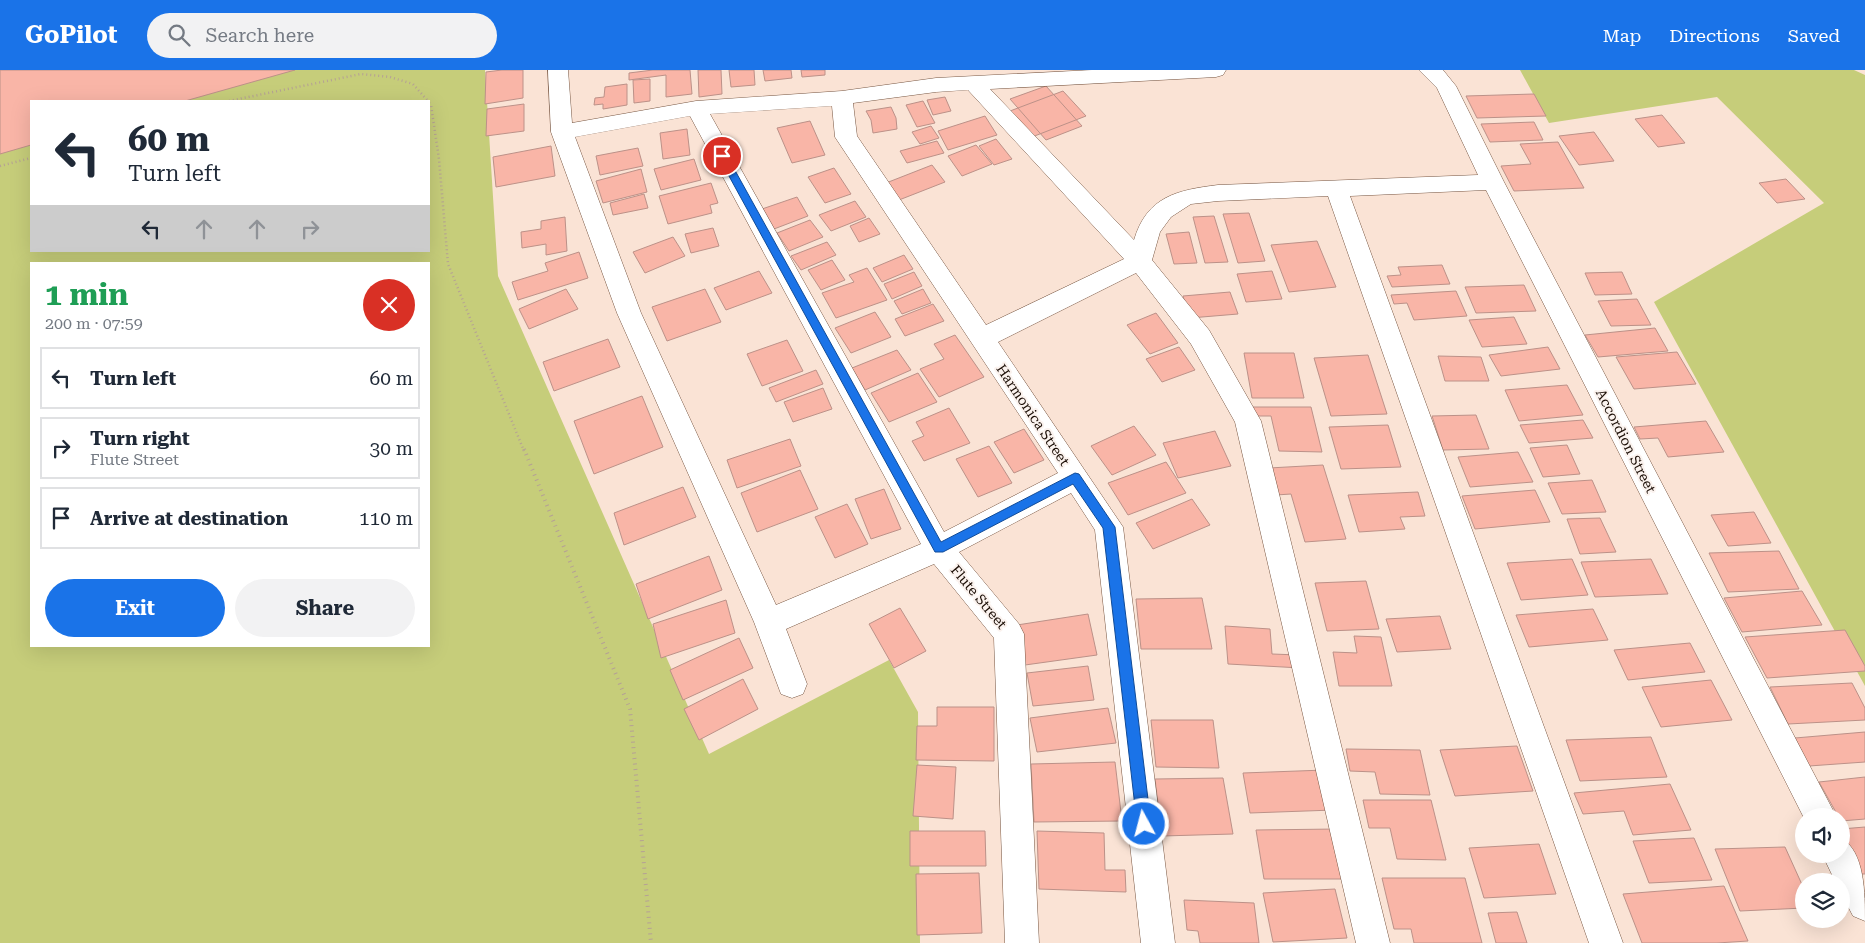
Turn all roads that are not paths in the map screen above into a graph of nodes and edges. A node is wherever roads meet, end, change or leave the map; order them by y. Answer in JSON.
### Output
{"nodes":[{"id":1,"x":558,"y":70,"type":"edge"},
{"id":2,"x":1216,"y":70,"type":"edge"},
{"id":3,"x":1429,"y":70,"type":"edge"},
{"id":4,"x":933,"y":78,"type":"edge"},
{"id":5,"x":973,"y":83,"type":"junction"},
{"id":6,"x":842,"y":98,"type":"junction"},
{"id":7,"x":696,"y":108,"type":"junction"},
{"id":8,"x":562,"y":132,"type":"junction"},
{"id":9,"x":1493,"y":182,"type":"junction"},
{"id":10,"x":1336,"y":188,"type":"junction"},
{"id":11,"x":1140,"y":261,"type":"junction"},
{"id":12,"x":981,"y":339,"type":"junction"},
{"id":13,"x":1075,"y":477,"type":"junction"},
{"id":14,"x":939,"y":548,"type":"junction"},
{"id":15,"x":769,"y":622,"type":"junction"},
{"id":16,"x":792,"y":684,"type":"dead end"},
{"id":17,"x":1816,"y":808,"type":"edge"},
{"id":18,"x":1844,"y":863,"type":"edge"},
{"id":19,"x":1865,"y":904,"type":"edge"},
{"id":20,"x":1022,"y":943,"type":"edge"},
{"id":21,"x":1158,"y":943,"type":"edge"},
{"id":22,"x":1373,"y":943,"type":"edge"},
{"id":23,"x":1606,"y":943,"type":"edge"}],
"edges":[{"from":1,"to":8,"type":"street"},
{"from":2,"to":5,"type":"street"},
{"from":3,"to":9,"type":"street","name":"Accordion Street"},
{"from":4,"to":5,"type":"street"},
{"from":4,"to":6,"type":"street"},
{"from":5,"to":11,"type":"street"},
{"from":6,"to":7,"type":"street"},
{"from":6,"to":12,"type":"street","name":"Harmonica Street"},
{"from":7,"to":8,"type":"street"},
{"from":7,"to":14,"type":"street","name":"Flute Street"},
{"from":8,"to":15,"type":"street"},
{"from":9,"to":10,"type":"street"},
{"from":9,"to":17,"type":"street","name":"Accordion Street"},
{"from":10,"to":11,"type":"street"},
{"from":10,"to":23,"type":"street"},
{"from":11,"to":12,"type":"street"},
{"from":11,"to":22,"type":"street"},
{"from":12,"to":13,"type":"street","name":"Harmonica Street"},
{"from":13,"to":14,"type":"street"},
{"from":13,"to":21,"type":"street","name":"Harmonica Street"},
{"from":14,"to":15,"type":"street"},
{"from":14,"to":20,"type":"street","name":"Flute Street"},
{"from":15,"to":16,"type":"street"},
{"from":18,"to":19,"type":"street"}]}
